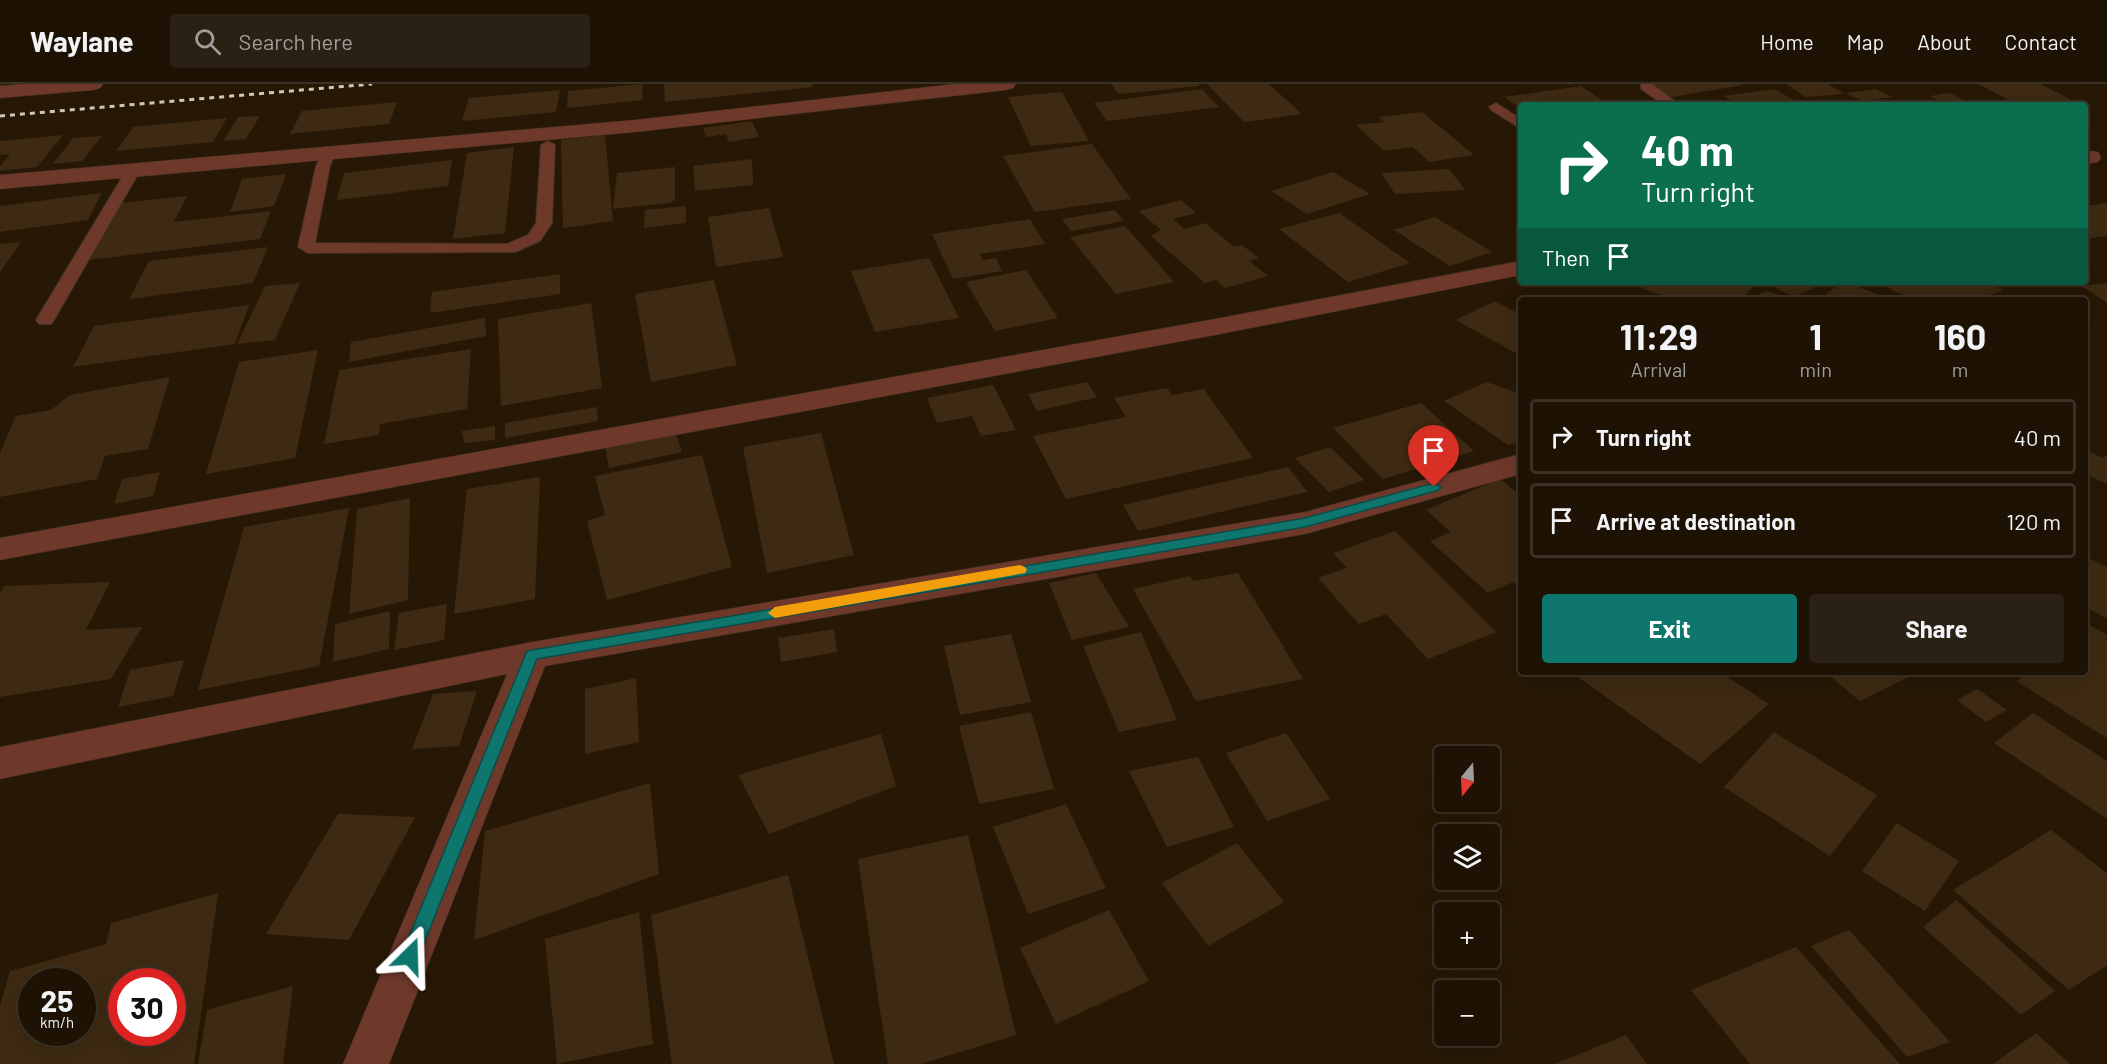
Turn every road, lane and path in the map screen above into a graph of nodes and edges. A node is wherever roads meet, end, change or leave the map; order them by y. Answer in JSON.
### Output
{"nodes":[{"id":1,"x":93,"y":84,"type":"edge"},
{"id":2,"x":1006,"y":84,"type":"edge"},
{"id":3,"x":1646,"y":86,"type":"dead end"},
{"id":4,"x":0,"y":92,"type":"edge"},
{"id":5,"x":1669,"y":102,"type":"edge"},
{"id":6,"x":1496,"y":106,"type":"dead end"},
{"id":7,"x":1518,"y":123,"type":"edge"},
{"id":8,"x":548,"y":145,"type":"dead end"},
{"id":9,"x":328,"y":154,"type":"junction"},
{"id":10,"x":134,"y":169,"type":"junction"},
{"id":11,"x":0,"y":182,"type":"edge"},
{"id":12,"x":1518,"y":269,"type":"edge"},
{"id":13,"x":45,"y":320,"type":"dead end"},
{"id":14,"x":1518,"y":465,"type":"edge"},
{"id":15,"x":0,"y":549,"type":"edge"},
{"id":16,"x":532,"y":655,"type":"junction"},
{"id":17,"x":0,"y":763,"type":"edge"},
{"id":18,"x":366,"y":1064,"type":"edge"}],
"edges":[{"from":1,"to":4,"type":"street"},
{"from":2,"to":9,"type":"street"},
{"from":3,"to":5,"type":"lane"},
{"from":6,"to":7,"type":"lane"},
{"from":8,"to":9,"type":"lane"},
{"from":9,"to":10,"type":"street"},
{"from":10,"to":11,"type":"street"},
{"from":10,"to":13,"type":"lane"},
{"from":12,"to":15,"type":"street"},
{"from":14,"to":16,"type":"street"},
{"from":16,"to":17,"type":"street"},
{"from":16,"to":18,"type":"street"}]}
